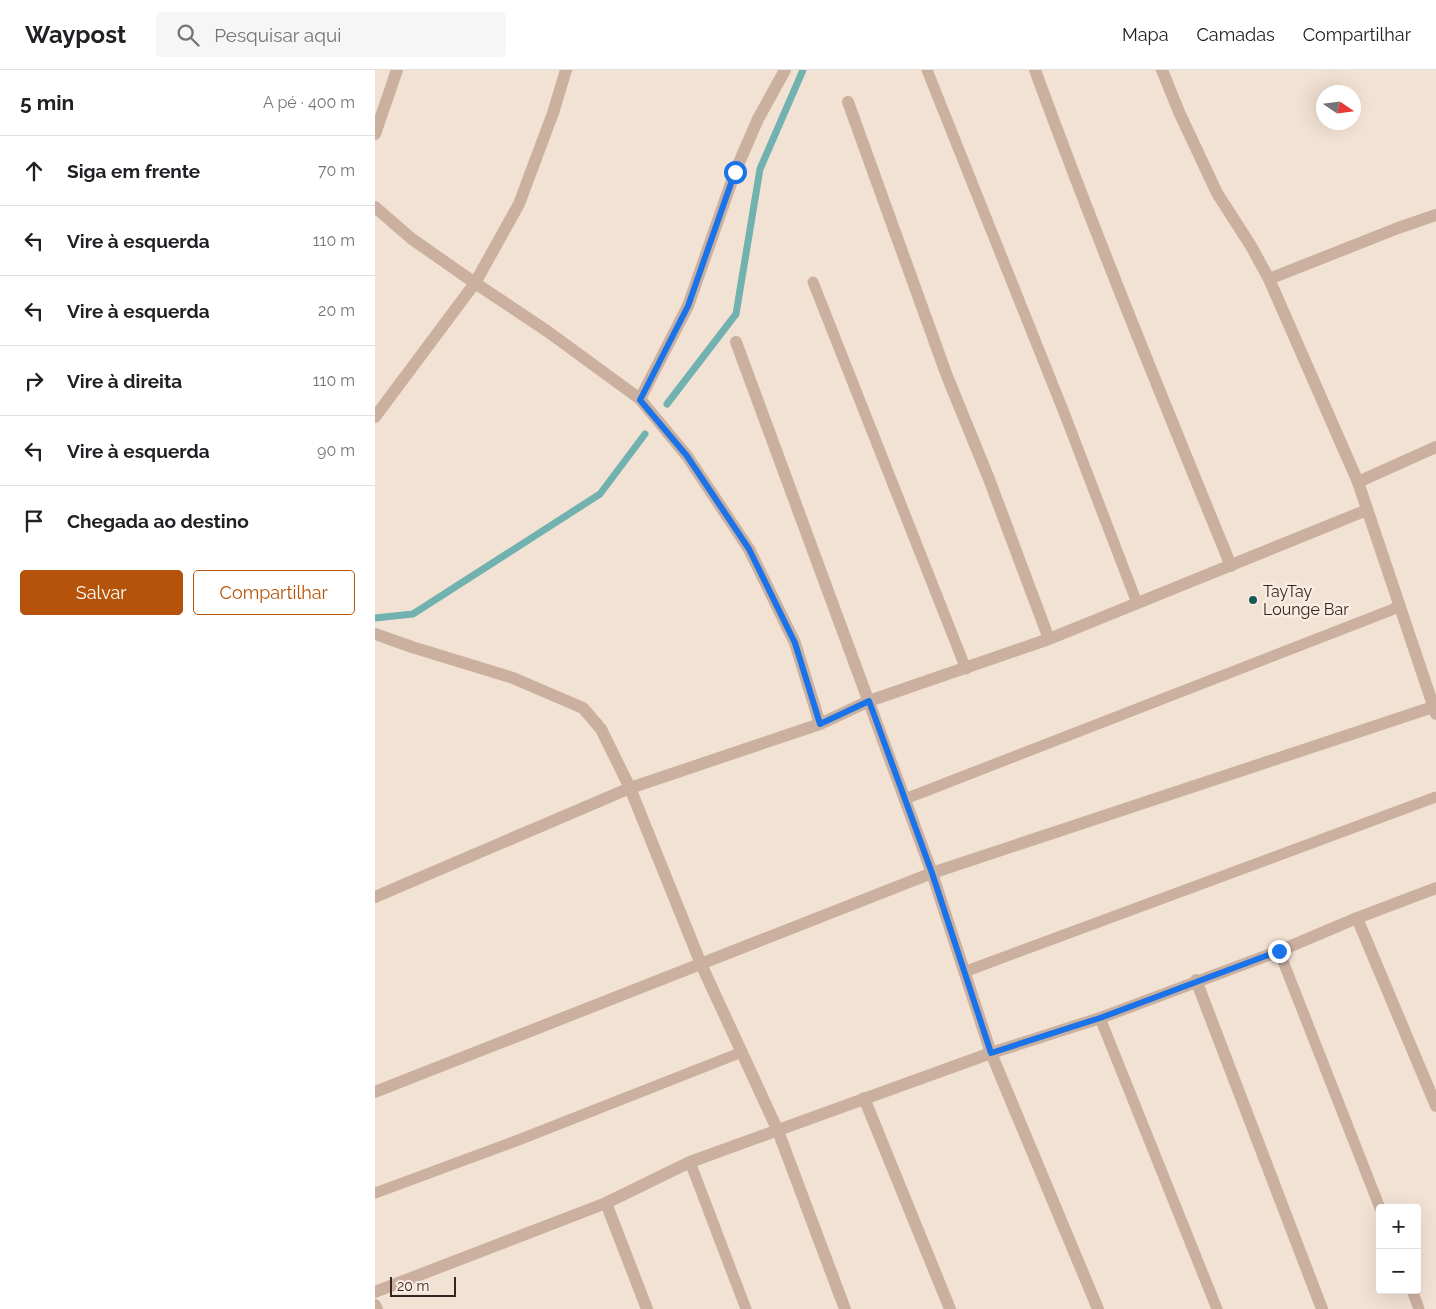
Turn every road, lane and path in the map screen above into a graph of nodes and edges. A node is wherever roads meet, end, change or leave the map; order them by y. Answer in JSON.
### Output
{"nodes":[{"id":1,"x":397,"y":70,"type":"edge"},
{"id":2,"x":566,"y":70,"type":"edge"},
{"id":3,"x":785,"y":70,"type":"edge"},
{"id":4,"x":927,"y":70,"type":"edge"},
{"id":5,"x":1035,"y":70,"type":"edge"},
{"id":6,"x":1163,"y":70,"type":"edge"},
{"id":7,"x":848,"y":102,"type":"dead end"},
{"id":8,"x":375,"y":134,"type":"edge"},
{"id":9,"x":375,"y":207,"type":"edge"},
{"id":10,"x":1436,"y":215,"type":"edge"},
{"id":11,"x":1269,"y":279,"type":"junction"},
{"id":12,"x":813,"y":282,"type":"dead end"},
{"id":13,"x":475,"y":283,"type":"junction"},
{"id":14,"x":736,"y":342,"type":"dead end"},
{"id":15,"x":640,"y":400,"type":"junction"},
{"id":16,"x":375,"y":417,"type":"edge"},
{"id":17,"x":1436,"y":447,"type":"edge"},
{"id":18,"x":1357,"y":482,"type":"junction"},
{"id":19,"x":1367,"y":510,"type":"junction"},
{"id":20,"x":1231,"y":566,"type":"junction"},
{"id":21,"x":1137,"y":603,"type":"junction"},
{"id":22,"x":1399,"y":607,"type":"junction"},
{"id":23,"x":375,"y":634,"type":"edge"},
{"id":24,"x":1049,"y":639,"type":"junction"},
{"id":25,"x":966,"y":669,"type":"junction"},
{"id":26,"x":869,"y":701,"type":"junction"},
{"id":27,"x":1434,"y":711,"type":"edge"},
{"id":28,"x":820,"y":724,"type":"junction"},
{"id":29,"x":630,"y":788,"type":"junction"},
{"id":30,"x":1436,"y":797,"type":"edge"},
{"id":31,"x":905,"y":798,"type":"junction"},
{"id":32,"x":932,"y":873,"type":"junction"},
{"id":33,"x":1436,"y":888,"type":"edge"},
{"id":34,"x":375,"y":897,"type":"edge"},
{"id":35,"x":1357,"y":918,"type":"junction"},
{"id":36,"x":1279,"y":951,"type":"junction"},
{"id":37,"x":701,"y":964,"type":"junction"},
{"id":38,"x":965,"y":972,"type":"junction"},
{"id":39,"x":1196,"y":980,"type":"junction"},
{"id":40,"x":1100,"y":1018,"type":"junction"},
{"id":41,"x":742,"y":1052,"type":"junction"},
{"id":42,"x":991,"y":1053,"type":"junction"},
{"id":43,"x":375,"y":1092,"type":"edge"},
{"id":44,"x":864,"y":1098,"type":"junction"},
{"id":45,"x":1436,"y":1106,"type":"edge"},
{"id":46,"x":778,"y":1131,"type":"junction"},
{"id":47,"x":690,"y":1162,"type":"junction"},
{"id":48,"x":375,"y":1193,"type":"edge"},
{"id":49,"x":606,"y":1203,"type":"junction"},
{"id":50,"x":1378,"y":1204,"type":"edge"},
{"id":51,"x":375,"y":1292,"type":"edge"},
{"id":52,"x":1413,"y":1294,"type":"edge"},
{"id":53,"x":375,"y":1305,"type":"edge"},
{"id":54,"x":377,"y":1309,"type":"edge"},
{"id":55,"x":647,"y":1309,"type":"edge"},
{"id":56,"x":746,"y":1309,"type":"edge"},
{"id":57,"x":845,"y":1309,"type":"edge"},
{"id":58,"x":950,"y":1309,"type":"edge"},
{"id":59,"x":1098,"y":1309,"type":"edge"},
{"id":60,"x":1217,"y":1309,"type":"edge"},
{"id":61,"x":1322,"y":1309,"type":"edge"},
{"id":62,"x":1419,"y":1309,"type":"edge"}],
"edges":[{"from":1,"to":8,"type":"street"},
{"from":2,"to":13,"type":"street"},
{"from":3,"to":15,"type":"street"},
{"from":4,"to":21,"type":"lane"},
{"from":5,"to":20,"type":"street"},
{"from":6,"to":11,"type":"street"},
{"from":7,"to":24,"type":"street"},
{"from":9,"to":13,"type":"street"},
{"from":10,"to":11,"type":"street"},
{"from":11,"to":18,"type":"street"},
{"from":12,"to":25,"type":"lane"},
{"from":13,"to":15,"type":"street"},
{"from":13,"to":16,"type":"street"},
{"from":14,"to":26,"type":"street"},
{"from":15,"to":28,"type":"street"},
{"from":17,"to":18,"type":"street"},
{"from":18,"to":19,"type":"street"},
{"from":19,"to":20,"type":"street"},
{"from":19,"to":22,"type":"street"},
{"from":20,"to":21,"type":"street"},
{"from":21,"to":24,"type":"street"},
{"from":22,"to":27,"type":"street"},
{"from":22,"to":31,"type":"lane"},
{"from":23,"to":29,"type":"street"},
{"from":24,"to":25,"type":"street"},
{"from":25,"to":26,"type":"street"},
{"from":26,"to":28,"type":"street"},
{"from":26,"to":31,"type":"street"},
{"from":27,"to":32,"type":"street"},
{"from":28,"to":29,"type":"street"},
{"from":29,"to":34,"type":"street"},
{"from":29,"to":37,"type":"street"},
{"from":30,"to":38,"type":"lane"},
{"from":31,"to":32,"type":"street"},
{"from":32,"to":37,"type":"street"},
{"from":32,"to":38,"type":"street"},
{"from":33,"to":35,"type":"street"},
{"from":35,"to":36,"type":"street"},
{"from":35,"to":45,"type":"street"},
{"from":36,"to":39,"type":"street"},
{"from":36,"to":50,"type":"lane"},
{"from":37,"to":41,"type":"street"},
{"from":37,"to":43,"type":"street"},
{"from":38,"to":42,"type":"street"},
{"from":39,"to":40,"type":"street"},
{"from":39,"to":61,"type":"street"},
{"from":40,"to":42,"type":"street"},
{"from":40,"to":60,"type":"lane"},
{"from":41,"to":46,"type":"street"},
{"from":41,"to":48,"type":"lane"},
{"from":42,"to":44,"type":"street"},
{"from":42,"to":59,"type":"street"},
{"from":44,"to":46,"type":"street"},
{"from":44,"to":58,"type":"street"},
{"from":46,"to":47,"type":"street"},
{"from":46,"to":57,"type":"street"},
{"from":47,"to":49,"type":"street"},
{"from":47,"to":56,"type":"lane"},
{"from":49,"to":51,"type":"street"},
{"from":49,"to":55,"type":"street"},
{"from":52,"to":62,"type":"lane"},
{"from":53,"to":54,"type":"street"}]}
